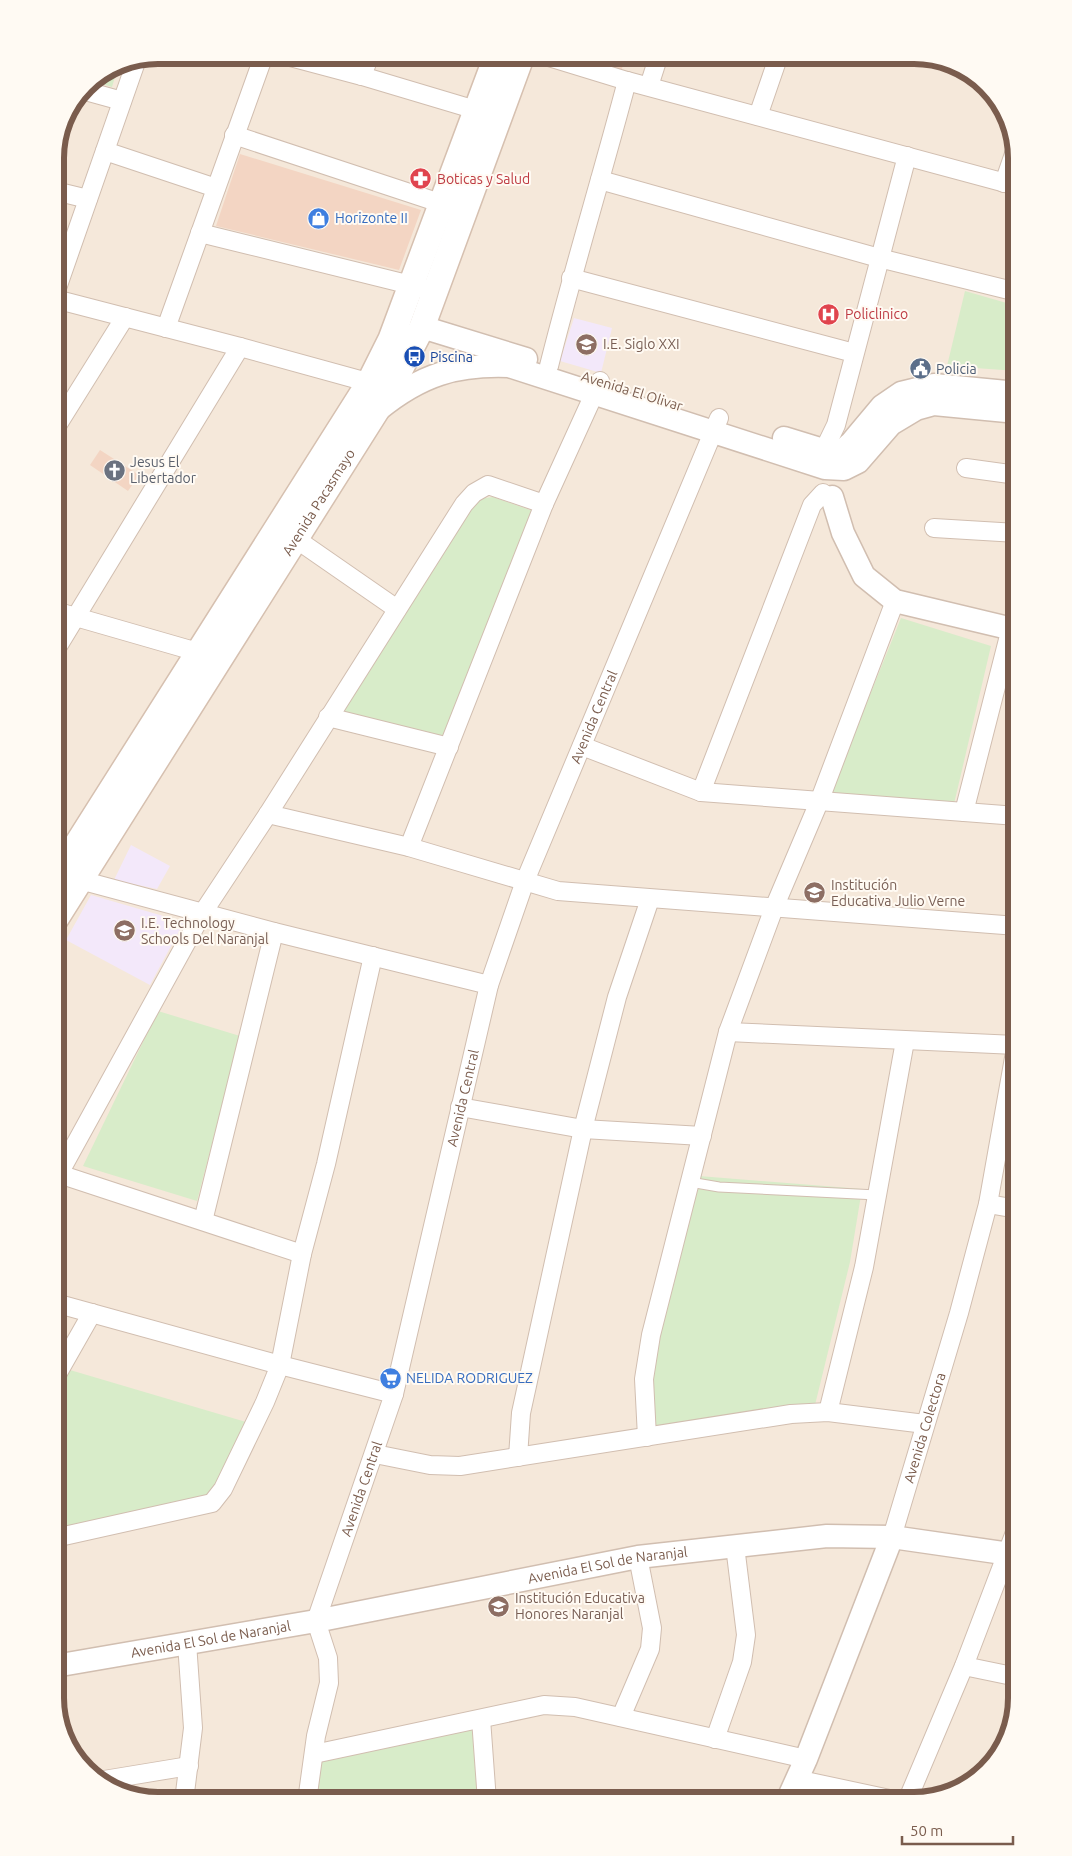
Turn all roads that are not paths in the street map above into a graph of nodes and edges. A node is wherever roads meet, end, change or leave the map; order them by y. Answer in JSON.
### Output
{"nodes":[{"id":1,"x":261,"y":64,"type":"edge"},
{"id":2,"x":317,"y":64,"type":"edge"},
{"id":3,"x":367,"y":64,"type":"edge"},
{"id":4,"x":495,"y":64,"type":"edge"},
{"id":5,"x":517,"y":64,"type":"edge"},
{"id":6,"x":571,"y":64,"type":"edge"},
{"id":7,"x":656,"y":64,"type":"edge"},
{"id":8,"x":776,"y":64,"type":"edge"},
{"id":9,"x":134,"y":67,"type":"edge"},
{"id":10,"x":362,"y":76,"type":"junction"},
{"id":11,"x":627,"y":81,"type":"junction"},
{"id":12,"x":648,"y":86,"type":"junction"},
{"id":13,"x":90,"y":92,"type":"edge"},
{"id":14,"x":122,"y":101,"type":"junction"},
{"id":15,"x":487,"y":114,"type":"junction"},
{"id":16,"x":758,"y":116,"type":"junction"},
{"id":17,"x":234,"y":135,"type":"junction"},
{"id":18,"x":105,"y":152,"type":"junction"},
{"id":19,"x":907,"y":156,"type":"junction"},
{"id":20,"x":600,"y":180,"type":"junction"},
{"id":21,"x":1008,"y":183,"type":"edge"},
{"id":22,"x":216,"y":188,"type":"junction"},
{"id":23,"x":64,"y":193,"type":"edge"},
{"id":24,"x":88,"y":199,"type":"junction"},
{"id":25,"x":453,"y":207,"type":"junction"},
{"id":26,"x":200,"y":233,"type":"junction"},
{"id":27,"x":880,"y":258,"type":"junction"},
{"id":28,"x":64,"y":268,"type":"edge"},
{"id":29,"x":571,"y":278,"type":"junction"},
{"id":30,"x":423,"y":288,"type":"junction"},
{"id":31,"x":1008,"y":290,"type":"edge"},
{"id":32,"x":64,"y":301,"type":"edge"},
{"id":33,"x":125,"y":317,"type":"junction"},
{"id":34,"x":422,"y":327,"type":"junction"},
{"id":35,"x":166,"y":328,"type":"junction"},
{"id":36,"x":240,"y":347,"type":"junction"},
{"id":37,"x":854,"y":353,"type":"junction"},
{"id":38,"x":549,"y":366,"type":"junction"},
{"id":39,"x":379,"y":386,"type":"junction"},
{"id":40,"x":597,"y":387,"type":"junction"},
{"id":41,"x":1008,"y":393,"type":"edge"},
{"id":42,"x":64,"y":411,"type":"edge"},
{"id":43,"x":1008,"y":411,"type":"edge"},
{"id":44,"x":375,"y":412,"type":"junction"},
{"id":45,"x":716,"y":425,"type":"junction"},
{"id":46,"x":966,"y":468,"type":"dead end"},
{"id":47,"x":831,"y":473,"type":"junction"},
{"id":48,"x":1008,"y":474,"type":"edge"},
{"id":49,"x":544,"y":504,"type":"junction"},
{"id":50,"x":934,"y":528,"type":"dead end"},
{"id":51,"x":1008,"y":532,"type":"edge"},
{"id":52,"x":296,"y":539,"type":"junction"},
{"id":53,"x":896,"y":600,"type":"junction"},
{"id":54,"x":397,"y":609,"type":"junction"},
{"id":55,"x":64,"y":614,"type":"edge"},
{"id":56,"x":77,"y":617,"type":"junction"},
{"id":57,"x":1008,"y":625,"type":"edge"},
{"id":58,"x":64,"y":637,"type":"edge"},
{"id":59,"x":1008,"y":652,"type":"edge"},
{"id":60,"x":209,"y":656,"type":"junction"},
{"id":61,"x":328,"y":717,"type":"junction"},
{"id":62,"x":582,"y":746,"type":"junction"},
{"id":63,"x":449,"y":747,"type":"junction"},
{"id":64,"x":700,"y":792,"type":"junction"},
{"id":65,"x":819,"y":802,"type":"junction"},
{"id":66,"x":964,"y":812,"type":"junction"},
{"id":67,"x":268,"y":814,"type":"junction"},
{"id":68,"x":1008,"y":815,"type":"edge"},
{"id":69,"x":409,"y":847,"type":"junction"},
{"id":70,"x":64,"y":866,"type":"edge"},
{"id":71,"x":80,"y":880,"type":"junction"},
{"id":72,"x":525,"y":881,"type":"junction"},
{"id":73,"x":650,"y":899,"type":"junction"},
{"id":74,"x":64,"y":906,"type":"edge"},
{"id":75,"x":774,"y":908,"type":"junction"},
{"id":76,"x":202,"y":914,"type":"junction"},
{"id":77,"x":1008,"y":925,"type":"edge"},
{"id":78,"x":274,"y":932,"type":"junction"},
{"id":79,"x":373,"y":956,"type":"junction"},
{"id":80,"x":489,"y":985,"type":"junction"},
{"id":81,"x":728,"y":1032,"type":"junction"},
{"id":82,"x":905,"y":1040,"type":"junction"},
{"id":83,"x":1008,"y":1043,"type":"edge"},
{"id":84,"x":1008,"y":1089,"type":"edge"},
{"id":85,"x":460,"y":1107,"type":"junction"},
{"id":86,"x":584,"y":1128,"type":"junction"},
{"id":87,"x":702,"y":1136,"type":"junction"},
{"id":88,"x":64,"y":1165,"type":"edge"},
{"id":89,"x":64,"y":1180,"type":"edge"},
{"id":90,"x":690,"y":1182,"type":"junction"},
{"id":91,"x":877,"y":1195,"type":"junction"},
{"id":92,"x":988,"y":1204,"type":"junction"},
{"id":93,"x":1008,"y":1207,"type":"edge"},
{"id":94,"x":203,"y":1221,"type":"junction"},
{"id":95,"x":302,"y":1254,"type":"junction"},
{"id":96,"x":64,"y":1305,"type":"edge"},
{"id":97,"x":92,"y":1313,"type":"junction"},
{"id":98,"x":64,"y":1362,"type":"edge"},
{"id":99,"x":280,"y":1365,"type":"junction"},
{"id":100,"x":394,"y":1394,"type":"junction"},
{"id":101,"x":828,"y":1412,"type":"junction"},
{"id":102,"x":925,"y":1424,"type":"junction"},
{"id":103,"x":647,"y":1437,"type":"junction"},
{"id":104,"x":375,"y":1454,"type":"junction"},
{"id":105,"x":518,"y":1457,"type":"junction"},
{"id":106,"x":64,"y":1536,"type":"edge"},
{"id":107,"x":892,"y":1537,"type":"junction"},
{"id":108,"x":735,"y":1546,"type":"junction"},
{"id":109,"x":1008,"y":1554,"type":"edge"},
{"id":110,"x":638,"y":1557,"type":"junction"},
{"id":111,"x":1008,"y":1564,"type":"edge"},
{"id":112,"x":316,"y":1621,"type":"junction"},
{"id":113,"x":187,"y":1643,"type":"junction"},
{"id":114,"x":64,"y":1664,"type":"edge"},
{"id":115,"x":964,"y":1666,"type":"junction"},
{"id":116,"x":1008,"y":1674,"type":"edge"},
{"id":117,"x":621,"y":1717,"type":"junction"},
{"id":118,"x":481,"y":1719,"type":"junction"},
{"id":119,"x":715,"y":1739,"type":"junction"},
{"id":120,"x":314,"y":1754,"type":"junction"},
{"id":121,"x":189,"y":1766,"type":"junction"},
{"id":122,"x":801,"y":1769,"type":"junction"},
{"id":123,"x":110,"y":1779,"type":"edge"},
{"id":124,"x":185,"y":1792,"type":"edge"},
{"id":125,"x":308,"y":1792,"type":"edge"},
{"id":126,"x":486,"y":1792,"type":"edge"},
{"id":127,"x":791,"y":1792,"type":"edge"},
{"id":128,"x":872,"y":1792,"type":"edge"},
{"id":129,"x":911,"y":1792,"type":"edge"}],
"edges":[{"from":1,"to":17,"type":"street"},
{"from":2,"to":10,"type":"street"},
{"from":3,"to":10,"type":"street"},
{"from":4,"to":15,"type":"main road"},
{"from":5,"to":15,"type":"main road","name":"Avenida Pacasmayo"},
{"from":6,"to":11,"type":"street"},
{"from":7,"to":12,"type":"street"},
{"from":8,"to":16,"type":"street"},
{"from":9,"to":14,"type":"street"},
{"from":10,"to":15,"type":"street"},
{"from":11,"to":12,"type":"street"},
{"from":11,"to":20,"type":"street"},
{"from":12,"to":16,"type":"street"},
{"from":13,"to":14,"type":"street"},
{"from":14,"to":18,"type":"street"},
{"from":15,"to":25,"type":"main road","name":"Avenida Pacasmayo"},
{"from":16,"to":19,"type":"street"},
{"from":17,"to":22,"type":"street"},
{"from":17,"to":25,"type":"street"},
{"from":18,"to":22,"type":"street"},
{"from":18,"to":24,"type":"street"},
{"from":19,"to":21,"type":"street"},
{"from":19,"to":27,"type":"street"},
{"from":20,"to":27,"type":"street"},
{"from":20,"to":29,"type":"street"},
{"from":22,"to":26,"type":"street"},
{"from":23,"to":24,"type":"street"},
{"from":24,"to":28,"type":"street"},
{"from":25,"to":30,"type":"main road","name":"Avenida Pacasmayo"},
{"from":26,"to":30,"type":"street"},
{"from":26,"to":35,"type":"street"},
{"from":27,"to":31,"type":"street"},
{"from":27,"to":37,"type":"street"},
{"from":29,"to":37,"type":"street"},
{"from":29,"to":38,"type":"street"},
{"from":30,"to":34,"type":"main road","name":"Avenida Pacasmayo"},
{"from":30,"to":39,"type":"main road"},
{"from":32,"to":33,"type":"street"},
{"from":33,"to":35,"type":"street"},
{"from":33,"to":42,"type":"street"},
{"from":34,"to":38,"type":"street","name":"Avenida El Olivar"},
{"from":34,"to":39,"type":"main road","name":"Avenida Pacasmayo"},
{"from":35,"to":36,"type":"street"},
{"from":36,"to":39,"type":"street"},
{"from":36,"to":56,"type":"street"},
{"from":37,"to":47,"type":"street"},
{"from":38,"to":40,"type":"street","name":"Avenida El Olivar"},
{"from":39,"to":44,"type":"main road","name":"Avenida Pacasmayo"},
{"from":39,"to":60,"type":"main road","name":"Avenida Pacasmayo"},
{"from":40,"to":44,"type":"street"},
{"from":40,"to":45,"type":"street","name":"Avenida El Olivar"},
{"from":40,"to":49,"type":"street"},
{"from":41,"to":47,"type":"street"},
{"from":43,"to":47,"type":"street"},
{"from":44,"to":52,"type":"main road","name":"Avenida Pacasmayo"},
{"from":45,"to":47,"type":"street","name":"Avenida El Olivar"},
{"from":45,"to":62,"type":"street","name":"Avenida Central"},
{"from":46,"to":48,"type":"street"},
{"from":47,"to":53,"type":"street"},
{"from":47,"to":64,"type":"street"},
{"from":49,"to":54,"type":"street"},
{"from":49,"to":63,"type":"street"},
{"from":50,"to":51,"type":"street"},
{"from":52,"to":54,"type":"street"},
{"from":52,"to":60,"type":"main road","name":"Avenida Pacasmayo"},
{"from":53,"to":57,"type":"street"},
{"from":53,"to":65,"type":"street"},
{"from":54,"to":61,"type":"street"},
{"from":55,"to":56,"type":"street"},
{"from":56,"to":58,"type":"street"},
{"from":56,"to":60,"type":"street"},
{"from":59,"to":66,"type":"street"},
{"from":60,"to":70,"type":"main road","name":"Avenida Pacasmayo"},
{"from":60,"to":71,"type":"main road","name":"Avenida Pacasmayo"},
{"from":61,"to":63,"type":"street"},
{"from":61,"to":67,"type":"street"},
{"from":62,"to":64,"type":"street"},
{"from":62,"to":72,"type":"street","name":"Avenida Central"},
{"from":63,"to":69,"type":"street"},
{"from":64,"to":65,"type":"street"},
{"from":65,"to":66,"type":"street"},
{"from":65,"to":75,"type":"street"},
{"from":66,"to":68,"type":"street"},
{"from":67,"to":69,"type":"street"},
{"from":67,"to":76,"type":"street"},
{"from":69,"to":72,"type":"street"},
{"from":71,"to":74,"type":"main road","name":"Avenida Pacasmayo"},
{"from":71,"to":76,"type":"street"},
{"from":72,"to":73,"type":"street"},
{"from":72,"to":80,"type":"street","name":"Avenida Central"},
{"from":73,"to":75,"type":"street"},
{"from":73,"to":86,"type":"street"},
{"from":75,"to":77,"type":"street"},
{"from":75,"to":81,"type":"street"},
{"from":76,"to":78,"type":"street"},
{"from":76,"to":88,"type":"street"},
{"from":78,"to":79,"type":"street"},
{"from":78,"to":94,"type":"street"},
{"from":79,"to":80,"type":"street"},
{"from":79,"to":95,"type":"street"},
{"from":80,"to":85,"type":"street","name":"Avenida Central"},
{"from":81,"to":82,"type":"street"},
{"from":81,"to":87,"type":"street"},
{"from":82,"to":83,"type":"street"},
{"from":82,"to":91,"type":"street"},
{"from":84,"to":92,"type":"street","name":"Avenida Colectora"},
{"from":85,"to":86,"type":"street"},
{"from":85,"to":100,"type":"street","name":"Avenida Central"},
{"from":86,"to":87,"type":"street"},
{"from":86,"to":105,"type":"street"},
{"from":87,"to":90,"type":"street"},
{"from":89,"to":94,"type":"street"},
{"from":90,"to":91,"type":"lane"},
{"from":90,"to":103,"type":"street"},
{"from":91,"to":101,"type":"street"},
{"from":92,"to":93,"type":"street"},
{"from":92,"to":102,"type":"street","name":"Avenida Colectora"},
{"from":94,"to":95,"type":"street"},
{"from":95,"to":99,"type":"street"},
{"from":96,"to":97,"type":"street"},
{"from":97,"to":98,"type":"street"},
{"from":97,"to":99,"type":"street"},
{"from":99,"to":100,"type":"street"},
{"from":99,"to":106,"type":"street"},
{"from":100,"to":104,"type":"street","name":"Avenida Central"},
{"from":101,"to":102,"type":"street"},
{"from":101,"to":103,"type":"street"},
{"from":102,"to":107,"type":"street","name":"Avenida Colectora"},
{"from":103,"to":105,"type":"street"},
{"from":104,"to":105,"type":"street"},
{"from":104,"to":112,"type":"street","name":"Avenida Central"},
{"from":107,"to":108,"type":"street","name":"Avenida El Sol de Naranjal"},
{"from":107,"to":109,"type":"street","name":"Avenida El Sol de Naranjal"},
{"from":107,"to":122,"type":"street","name":"Avenida Colectora"},
{"from":108,"to":110,"type":"street","name":"Avenida El Sol de Naranjal"},
{"from":108,"to":119,"type":"street"},
{"from":110,"to":112,"type":"street","name":"Avenida El Sol de Naranjal"},
{"from":110,"to":117,"type":"street"},
{"from":111,"to":115,"type":"street"},
{"from":112,"to":113,"type":"street","name":"Avenida El Sol de Naranjal"},
{"from":112,"to":120,"type":"street"},
{"from":113,"to":114,"type":"street","name":"Avenida El Sol de Naranjal"},
{"from":113,"to":121,"type":"street"},
{"from":115,"to":116,"type":"street"},
{"from":115,"to":129,"type":"street"},
{"from":117,"to":118,"type":"street"},
{"from":117,"to":119,"type":"street"},
{"from":118,"to":120,"type":"street"},
{"from":118,"to":126,"type":"street"},
{"from":119,"to":122,"type":"street"},
{"from":120,"to":125,"type":"street"},
{"from":121,"to":123,"type":"street"},
{"from":121,"to":124,"type":"street"},
{"from":122,"to":127,"type":"street","name":"Avenida Colectora"},
{"from":122,"to":128,"type":"street"}]}
